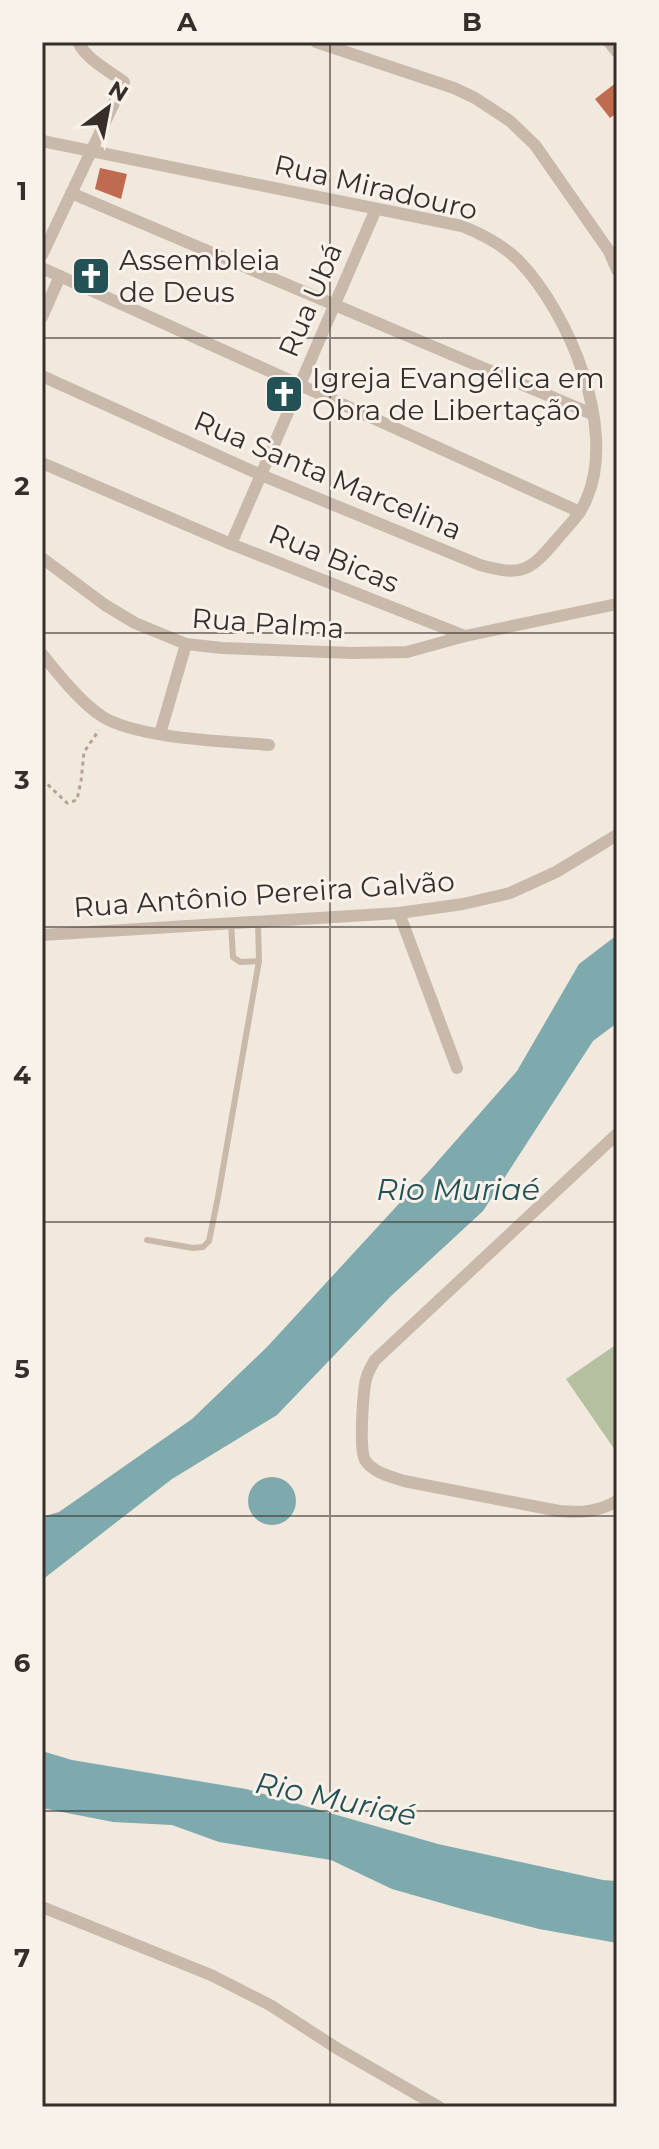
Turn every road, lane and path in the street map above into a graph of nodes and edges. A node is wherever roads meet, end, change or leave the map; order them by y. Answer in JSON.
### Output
{"nodes":[{"id":1,"x":78,"y":42,"type":"edge"},
{"id":2,"x":316,"y":42,"type":"edge"},
{"id":3,"x":609,"y":42,"type":"edge"},
{"id":4,"x":617,"y":52,"type":"edge"},
{"id":5,"x":42,"y":141,"type":"edge"},
{"id":6,"x":90,"y":151,"type":"junction"},
{"id":7,"x":71,"y":193,"type":"junction"},
{"id":8,"x":376,"y":209,"type":"junction"},
{"id":9,"x":42,"y":255,"type":"edge"},
{"id":10,"x":42,"y":268,"type":"edge"},
{"id":11,"x":617,"y":270,"type":"edge"},
{"id":12,"x":60,"y":276,"type":"junction"},
{"id":13,"x":334,"y":305,"type":"junction"},
{"id":14,"x":42,"y":317,"type":"edge"},
{"id":15,"x":42,"y":376,"type":"edge"},
{"id":16,"x":300,"y":385,"type":"junction"},
{"id":17,"x":592,"y":414,"type":"junction"},
{"id":18,"x":42,"y":463,"type":"edge"},
{"id":19,"x":261,"y":475,"type":"junction"},
{"id":20,"x":580,"y":512,"type":"junction"},
{"id":21,"x":231,"y":544,"type":"junction"},
{"id":22,"x":42,"y":558,"type":"edge"},
{"id":23,"x":617,"y":604,"type":"edge"},
{"id":24,"x":465,"y":636,"type":"junction"},
{"id":25,"x":186,"y":644,"type":"junction"},
{"id":26,"x":42,"y":654,"type":"edge"},
{"id":27,"x":106,"y":718,"type":"junction"},
{"id":28,"x":160,"y":734,"type":"junction"},
{"id":29,"x":269,"y":745,"type":"dead end"},
{"id":30,"x":42,"y":779,"type":"edge"},
{"id":31,"x":617,"y":835,"type":"edge"},
{"id":32,"x":399,"y":913,"type":"junction"},
{"id":33,"x":258,"y":922,"type":"junction"},
{"id":34,"x":231,"y":923,"type":"junction"},
{"id":35,"x":42,"y":935,"type":"edge"},
{"id":36,"x":259,"y":961,"type":"junction"},
{"id":37,"x":457,"y":1068,"type":"dead end"},
{"id":38,"x":617,"y":1134,"type":"edge"},
{"id":39,"x":147,"y":1240,"type":"dead end"},
{"id":40,"x":617,"y":1501,"type":"edge"},
{"id":41,"x":42,"y":1907,"type":"edge"},
{"id":42,"x":439,"y":2107,"type":"edge"}],
"edges":[{"from":1,"to":6,"type":"street"},
{"from":2,"to":11,"type":"street"},
{"from":3,"to":4,"type":"street"},
{"from":5,"to":6,"type":"street","name":"Rua Miradouro"},
{"from":6,"to":7,"type":"street"},
{"from":6,"to":8,"type":"street","name":"Rua Miradouro"},
{"from":7,"to":9,"type":"street"},
{"from":7,"to":13,"type":"street"},
{"from":8,"to":13,"type":"street","name":"Rua Ubá"},
{"from":8,"to":17,"type":"street","name":"Rua Miradouro"},
{"from":10,"to":12,"type":"street"},
{"from":12,"to":14,"type":"street"},
{"from":12,"to":16,"type":"street"},
{"from":13,"to":16,"type":"street","name":"Rua Ubá"},
{"from":13,"to":17,"type":"street"},
{"from":15,"to":19,"type":"street","name":"Rua Santa Marcelina"},
{"from":16,"to":19,"type":"street","name":"Rua Ubá"},
{"from":16,"to":20,"type":"street"},
{"from":17,"to":20,"type":"street","name":"Rua Miradouro"},
{"from":18,"to":21,"type":"street","name":"Rua Bicas"},
{"from":19,"to":20,"type":"street","name":"Rua Santa Marcelina"},
{"from":19,"to":21,"type":"street","name":"Rua Ubá"},
{"from":21,"to":24,"type":"street","name":"Rua Bicas"},
{"from":22,"to":25,"type":"street","name":"Rua Palma"},
{"from":23,"to":24,"type":"street"},
{"from":24,"to":25,"type":"street","name":"Rua Palma"},
{"from":25,"to":28,"type":"street"},
{"from":26,"to":27,"type":"street"},
{"from":27,"to":28,"type":"street"},
{"from":27,"to":30,"type":"path"},
{"from":28,"to":29,"type":"street"},
{"from":31,"to":32,"type":"street","name":"Rua Antônio Pereira Galvão"},
{"from":32,"to":33,"type":"street","name":"Rua Antônio Pereira Galvão"},
{"from":32,"to":37,"type":"street"},
{"from":33,"to":34,"type":"street","name":"Rua Antônio Pereira Galvão"},
{"from":33,"to":36,"type":"lane"},
{"from":34,"to":35,"type":"street","name":"Rua Antônio Pereira Galvão"},
{"from":34,"to":36,"type":"lane"},
{"from":36,"to":39,"type":"lane"},
{"from":38,"to":40,"type":"street"},
{"from":41,"to":42,"type":"street"}]}
